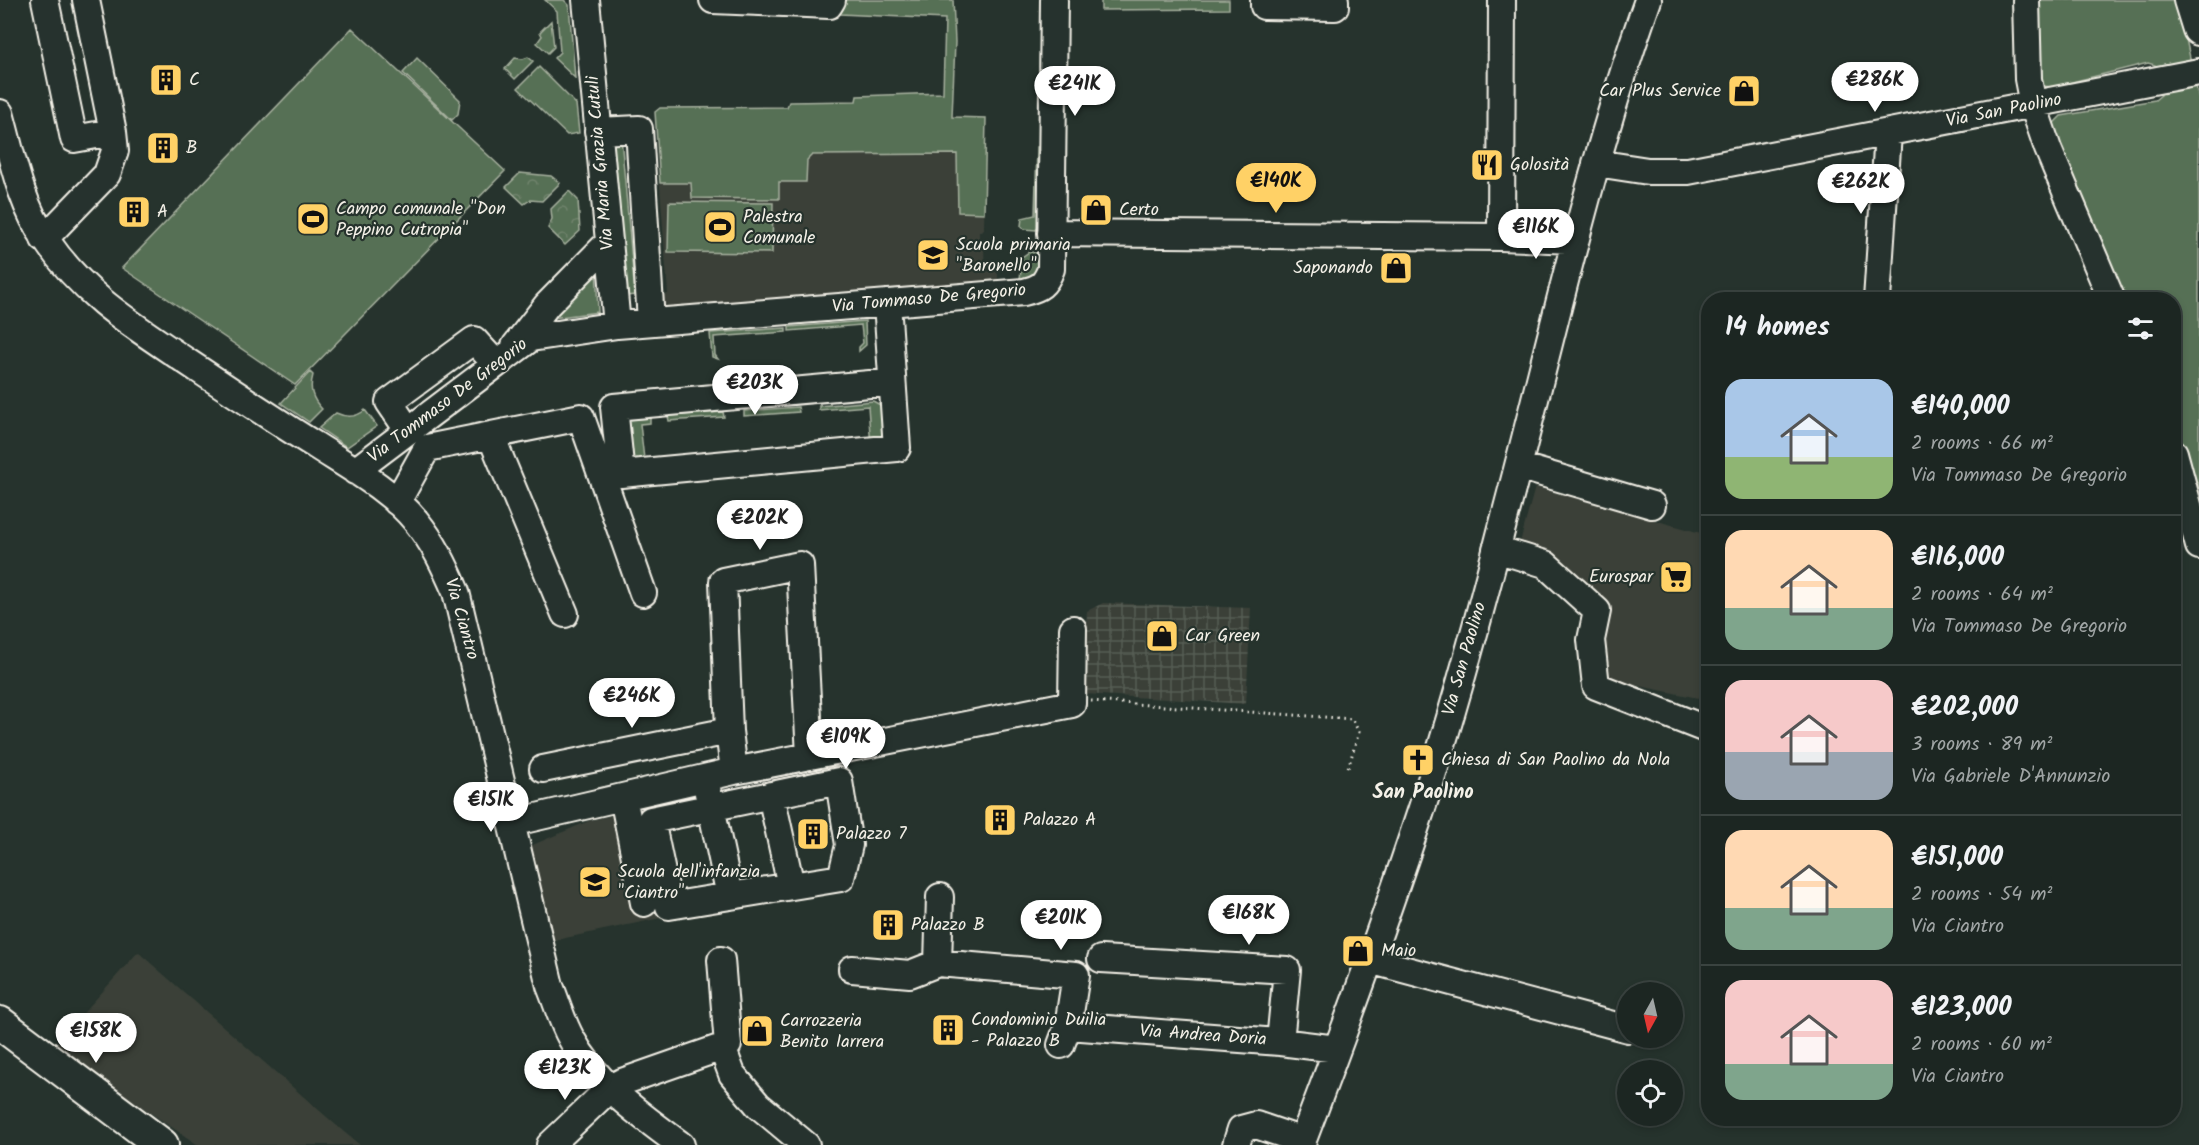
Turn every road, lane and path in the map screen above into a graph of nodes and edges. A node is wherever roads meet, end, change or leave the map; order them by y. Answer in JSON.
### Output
{"nodes":[{"id":1,"x":45,"y":0,"type":"edge"},
{"id":2,"x":86,"y":0,"type":"edge"},
{"id":3,"x":586,"y":0,"type":"edge"},
{"id":4,"x":713,"y":0,"type":"edge"},
{"id":5,"x":832,"y":0,"type":"edge"},
{"id":6,"x":1054,"y":0,"type":"edge"},
{"id":7,"x":1263,"y":0,"type":"edge"},
{"id":8,"x":1335,"y":0,"type":"edge"},
{"id":9,"x":1502,"y":0,"type":"edge"},
{"id":10,"x":1648,"y":0,"type":"edge"},
{"id":11,"x":2026,"y":0,"type":"edge"},
{"id":12,"x":2190,"y":0,"type":"edge"},
{"id":13,"x":2199,"y":29,"type":"edge"},
{"id":14,"x":2199,"y":72,"type":"edge"},
{"id":15,"x":2033,"y":105,"type":"junction"},
{"id":16,"x":0,"y":113,"type":"edge"},
{"id":17,"x":598,"y":131,"type":"junction"},
{"id":18,"x":113,"y":132,"type":"junction"},
{"id":19,"x":1888,"y":133,"type":"junction"},
{"id":20,"x":1596,"y":163,"type":"junction"},
{"id":21,"x":1501,"y":230,"type":"junction"},
{"id":22,"x":1576,"y":232,"type":"junction"},
{"id":23,"x":1051,"y":233,"type":"junction"},
{"id":24,"x":44,"y":239,"type":"junction"},
{"id":25,"x":609,"y":242,"type":"junction"},
{"id":26,"x":1878,"y":292,"type":"edge"},
{"id":27,"x":2109,"y":292,"type":"edge"},
{"id":28,"x":886,"y":303,"type":"junction"},
{"id":29,"x":651,"y":322,"type":"junction"},
{"id":30,"x":617,"y":325,"type":"junction"},
{"id":31,"x":502,"y":359,"type":"junction"},
{"id":32,"x":892,"y":382,"type":"junction"},
{"id":33,"x":408,"y":430,"type":"junction"},
{"id":34,"x":491,"y":436,"type":"junction"},
{"id":35,"x":1518,"y":466,"type":"junction"},
{"id":36,"x":354,"y":471,"type":"junction"},
{"id":37,"x":2181,"y":479,"type":"edge"},
{"id":38,"x":397,"y":502,"type":"junction"},
{"id":39,"x":1652,"y":505,"type":"dead end"},
{"id":40,"x":2199,"y":546,"type":"edge"},
{"id":41,"x":1496,"y":549,"type":"junction"},
{"id":42,"x":643,"y":593,"type":"dead end"},
{"id":43,"x":565,"y":614,"type":"dead end"},
{"id":44,"x":1073,"y":628,"type":"dead end"},
{"id":45,"x":1072,"y":699,"type":"junction"},
{"id":46,"x":1701,"y":727,"type":"edge"},
{"id":47,"x":729,"y":731,"type":"junction"},
{"id":48,"x":810,"y":756,"type":"junction"},
{"id":49,"x":1348,"y":768,"type":"dead end"},
{"id":50,"x":543,"y":769,"type":"dead end"},
{"id":51,"x":734,"y":771,"type":"junction"},
{"id":52,"x":704,"y":778,"type":"junction"},
{"id":53,"x":771,"y":795,"type":"junction"},
{"id":54,"x":623,"y":796,"type":"junction"},
{"id":55,"x":711,"y":808,"type":"junction"},
{"id":56,"x":511,"y":823,"type":"junction"},
{"id":57,"x":791,"y":886,"type":"junction"},
{"id":58,"x":730,"y":896,"type":"junction"},
{"id":59,"x":940,"y":897,"type":"dead end"},
{"id":60,"x":644,"y":903,"type":"dead end"},
{"id":61,"x":1101,"y":959,"type":"dead end"},
{"id":62,"x":721,"y":960,"type":"dead end"},
{"id":63,"x":1369,"y":960,"type":"junction"},
{"id":64,"x":947,"y":963,"type":"junction"},
{"id":65,"x":852,"y":969,"type":"dead end"},
{"id":66,"x":0,"y":1023,"type":"edge"},
{"id":67,"x":1617,"y":1026,"type":"edge"},
{"id":68,"x":1280,"y":1041,"type":"junction"},
{"id":69,"x":722,"y":1047,"type":"junction"},
{"id":70,"x":1337,"y":1049,"type":"junction"},
{"id":71,"x":610,"y":1088,"type":"junction"},
{"id":72,"x":1302,"y":1143,"type":"edge"},
{"id":73,"x":162,"y":1145,"type":"edge"},
{"id":74,"x":550,"y":1145,"type":"edge"},
{"id":75,"x":681,"y":1145,"type":"edge"},
{"id":76,"x":806,"y":1145,"type":"edge"},
{"id":77,"x":1236,"y":1145,"type":"edge"}],
"edges":[{"from":1,"to":18,"type":"street"},
{"from":2,"to":18,"type":"street"},
{"from":3,"to":17,"type":"street","name":"Via Maria Grazia Cutuli"},
{"from":4,"to":5,"type":"street"},
{"from":6,"to":23,"type":"street","name":"Via Tommaso De Gregorio"},
{"from":7,"to":8,"type":"street"},
{"from":9,"to":21,"type":"street"},
{"from":10,"to":20,"type":"street","name":"Via San Paolino"},
{"from":11,"to":15,"type":"street"},
{"from":12,"to":13,"type":"main road"},
{"from":14,"to":15,"type":"street","name":"Via San Paolino"},
{"from":15,"to":19,"type":"street","name":"Via San Paolino"},
{"from":15,"to":27,"type":"street"},
{"from":16,"to":24,"type":"street","name":"Via Ciantro"},
{"from":17,"to":25,"type":"street","name":"Via Maria Grazia Cutuli"},
{"from":17,"to":29,"type":"street"},
{"from":18,"to":24,"type":"street"},
{"from":19,"to":20,"type":"street","name":"Via San Paolino"},
{"from":19,"to":26,"type":"street"},
{"from":20,"to":22,"type":"street","name":"Via San Paolino"},
{"from":21,"to":22,"type":"street"},
{"from":21,"to":23,"type":"street"},
{"from":22,"to":35,"type":"street","name":"Via San Paolino"},
{"from":23,"to":28,"type":"street","name":"Via Tommaso De Gregorio"},
{"from":24,"to":36,"type":"street","name":"Via Ciantro"},
{"from":25,"to":30,"type":"street","name":"Via Maria Grazia Cutuli"},
{"from":25,"to":31,"type":"street"},
{"from":28,"to":29,"type":"street","name":"Via Tommaso De Gregorio"},
{"from":28,"to":32,"type":"street"},
{"from":29,"to":30,"type":"street","name":"Via Tommaso De Gregorio"},
{"from":30,"to":31,"type":"street","name":"Via Tommaso De Gregorio"},
{"from":31,"to":33,"type":"street","name":"Via Tommaso De Gregorio"},
{"from":31,"to":33,"type":"street"},
{"from":32,"to":32,"type":"street"},
{"from":33,"to":36,"type":"street","name":"Via Tommaso De Gregorio"},
{"from":34,"to":38,"type":"street"},
{"from":34,"to":42,"type":"street"},
{"from":34,"to":43,"type":"street"},
{"from":35,"to":39,"type":"street"},
{"from":35,"to":41,"type":"street","name":"Via San Paolino"},
{"from":36,"to":38,"type":"street","name":"Via Ciantro"},
{"from":37,"to":40,"type":"street"},
{"from":38,"to":56,"type":"street","name":"Via Ciantro"},
{"from":41,"to":46,"type":"street"},
{"from":41,"to":63,"type":"street","name":"Via San Paolino"},
{"from":44,"to":45,"type":"street"},
{"from":45,"to":48,"type":"street"},
{"from":45,"to":49,"type":"path"},
{"from":47,"to":48,"type":"street"},
{"from":47,"to":50,"type":"street"},
{"from":47,"to":51,"type":"street"},
{"from":48,"to":51,"type":"street"},
{"from":51,"to":52,"type":"street"},
{"from":52,"to":54,"type":"street"},
{"from":52,"to":55,"type":"street"},
{"from":53,"to":55,"type":"street"},
{"from":53,"to":57,"type":"street"},
{"from":53,"to":57,"type":"street"},
{"from":54,"to":56,"type":"street"},
{"from":54,"to":60,"type":"street"},
{"from":55,"to":58,"type":"street"},
{"from":55,"to":58,"type":"street"},
{"from":56,"to":71,"type":"street","name":"Via Ciantro"},
{"from":57,"to":58,"type":"street"},
{"from":59,"to":64,"type":"street"},
{"from":61,"to":68,"type":"street"},
{"from":62,"to":69,"type":"street"},
{"from":63,"to":67,"type":"street"},
{"from":63,"to":70,"type":"street","name":"Via San Paolino"},
{"from":64,"to":65,"type":"street"},
{"from":64,"to":68,"type":"street","name":"Via Andrea Doria"},
{"from":66,"to":73,"type":"main road"},
{"from":68,"to":70,"type":"street","name":"Via Andrea Doria"},
{"from":69,"to":71,"type":"street"},
{"from":69,"to":76,"type":"street"},
{"from":70,"to":72,"type":"street","name":"Via San Paolino"},
{"from":71,"to":74,"type":"street"},
{"from":71,"to":75,"type":"street","name":"Via Ciantro"},
{"from":72,"to":77,"type":"street"}]}
